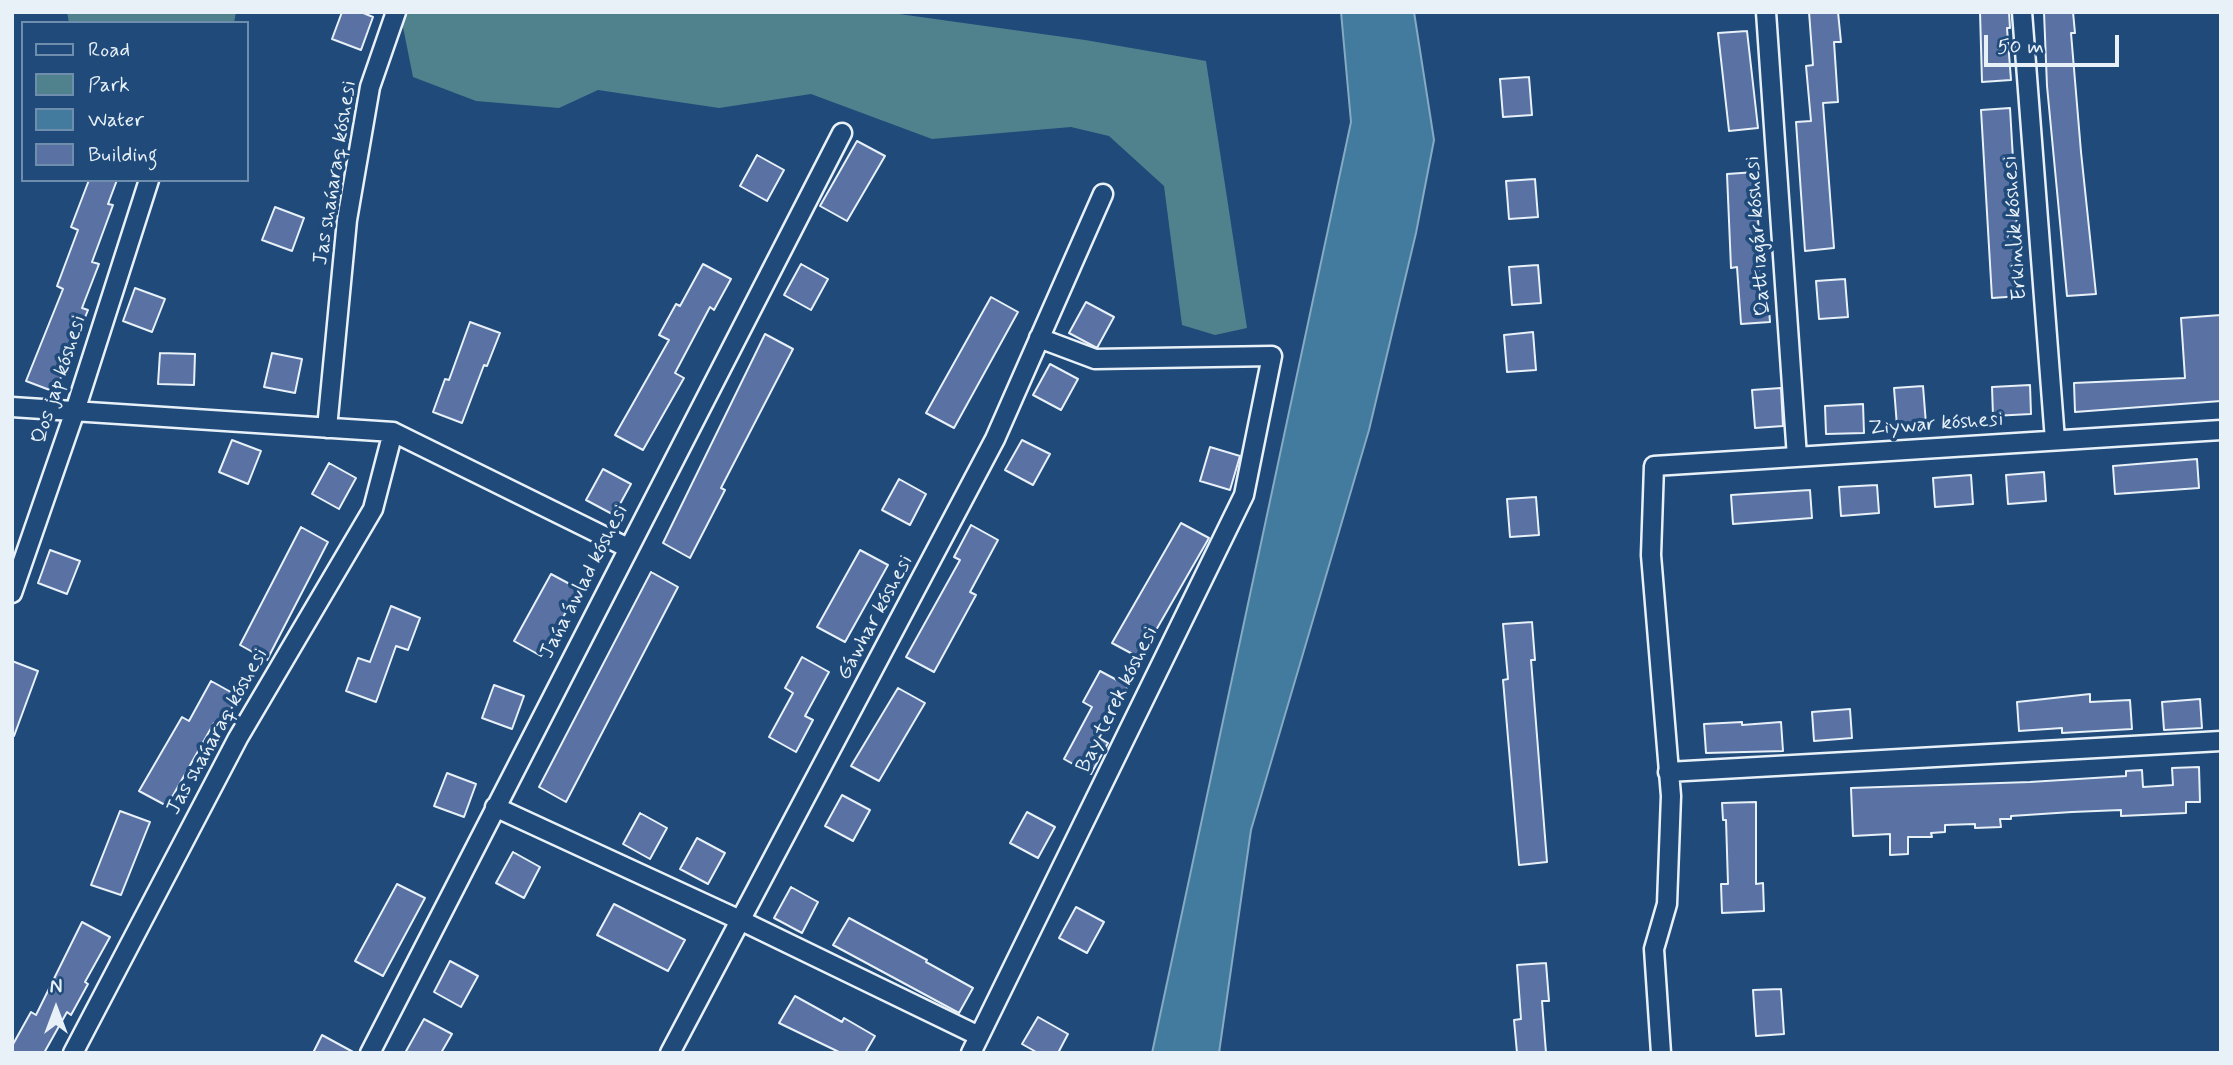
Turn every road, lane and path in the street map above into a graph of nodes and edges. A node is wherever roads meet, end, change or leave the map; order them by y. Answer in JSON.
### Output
{"nodes":[{"id":1,"x":397,"y":12,"type":"edge"},
{"id":2,"x":1766,"y":12,"type":"edge"},
{"id":3,"x":2022,"y":12,"type":"edge"},
{"id":4,"x":842,"y":133,"type":"dead end"},
{"id":5,"x":148,"y":182,"type":"edge"},
{"id":6,"x":1103,"y":194,"type":"dead end"},
{"id":7,"x":1040,"y":338,"type":"junction"},
{"id":8,"x":12,"y":407,"type":"edge"},
{"id":9,"x":75,"y":411,"type":"junction"},
{"id":10,"x":327,"y":428,"type":"junction"},
{"id":11,"x":2221,"y":430,"type":"edge"},
{"id":12,"x":393,"y":432,"type":"junction"},
{"id":13,"x":2055,"y":440,"type":"junction"},
{"id":14,"x":1797,"y":457,"type":"junction"},
{"id":15,"x":628,"y":548,"type":"junction"},
{"id":16,"x":12,"y":593,"type":"edge"},
{"id":17,"x":2221,"y":741,"type":"edge"},
{"id":18,"x":1668,"y":772,"type":"junction"},
{"id":19,"x":495,"y":807,"type":"junction"},
{"id":20,"x":742,"y":921,"type":"junction"},
{"id":21,"x":979,"y":1036,"type":"junction"},
{"id":22,"x":73,"y":1053,"type":"edge"},
{"id":23,"x":370,"y":1053,"type":"edge"},
{"id":24,"x":670,"y":1053,"type":"edge"},
{"id":25,"x":971,"y":1053,"type":"edge"},
{"id":26,"x":1661,"y":1053,"type":"edge"}],
"edges":[{"from":1,"to":10,"type":"street","name":"Jas shańaraq kóshesi"},
{"from":2,"to":14,"type":"street","name":"Qattıaǵar kóshesi"},
{"from":3,"to":13,"type":"street","name":"Erkinlik kóshesi"},
{"from":4,"to":15,"type":"street","name":"Jańa áwlad kóshesi"},
{"from":5,"to":9,"type":"street","name":"Qos jap kóshesi"},
{"from":6,"to":7,"type":"street","name":"Gáwhar kóshesi"},
{"from":7,"to":20,"type":"street","name":"Gáwhar kóshesi"},
{"from":7,"to":21,"type":"street","name":"Bay terek kóshesi"},
{"from":8,"to":9,"type":"street"},
{"from":9,"to":10,"type":"street"},
{"from":9,"to":16,"type":"street","name":"Qos jap kóshesi"},
{"from":10,"to":12,"type":"street"},
{"from":11,"to":13,"type":"street","name":"Ziywar kóshesi"},
{"from":12,"to":15,"type":"street"},
{"from":12,"to":22,"type":"street","name":"Jas shańaraq kóshesi"},
{"from":13,"to":14,"type":"street","name":"Ziywar kóshesi"},
{"from":14,"to":18,"type":"street","name":"Ziywar kóshesi"},
{"from":15,"to":19,"type":"street","name":"Jańa áwlad kóshesi"},
{"from":17,"to":18,"type":"street"},
{"from":18,"to":26,"type":"street"},
{"from":19,"to":20,"type":"street"},
{"from":19,"to":23,"type":"street","name":"Jańa áwlad kóshesi"},
{"from":20,"to":21,"type":"street"},
{"from":20,"to":24,"type":"street","name":"Gáwhar kóshesi"},
{"from":21,"to":25,"type":"street","name":"Bay terek kóshesi"}]}
